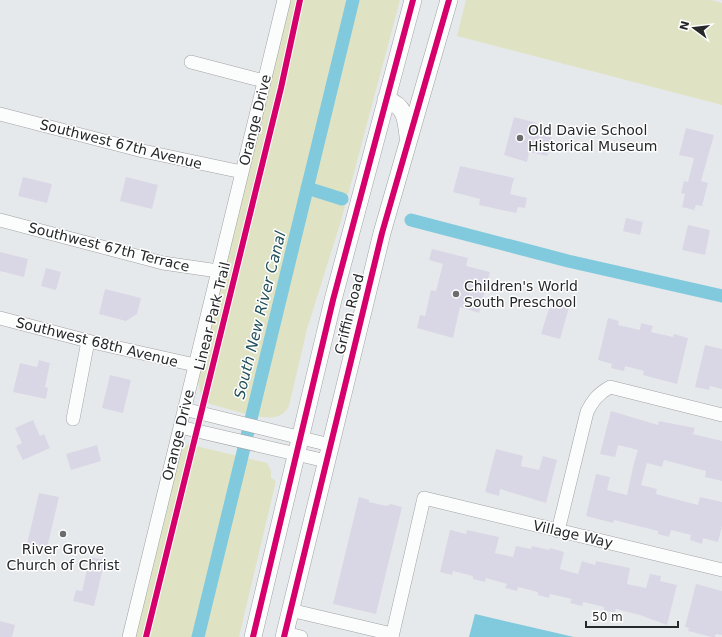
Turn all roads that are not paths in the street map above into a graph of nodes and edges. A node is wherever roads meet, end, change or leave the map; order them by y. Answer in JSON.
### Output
{"nodes":[{"id":1,"x":284,"y":0,"type":"edge"},
{"id":2,"x":413,"y":0,"type":"edge"},
{"id":3,"x":449,"y":0,"type":"edge"},
{"id":4,"x":191,"y":62,"type":"dead end"},
{"id":5,"x":264,"y":81,"type":"junction"},
{"id":6,"x":386,"y":99,"type":"junction"},
{"id":7,"x":0,"y":114,"type":"edge"},
{"id":8,"x":408,"y":140,"type":"junction"},
{"id":9,"x":242,"y":172,"type":"junction"},
{"id":10,"x":0,"y":220,"type":"edge"},
{"id":11,"x":218,"y":271,"type":"junction"},
{"id":12,"x":0,"y":318,"type":"edge"},
{"id":13,"x":88,"y":341,"type":"junction"},
{"id":14,"x":195,"y":365,"type":"junction"},
{"id":15,"x":184,"y":410,"type":"junction"},
{"id":16,"x":722,"y":415,"type":"edge"},
{"id":17,"x":73,"y":419,"type":"dead end"},
{"id":18,"x":180,"y":427,"type":"junction"},
{"id":19,"x":300,"y":437,"type":"junction"},
{"id":20,"x":330,"y":444,"type":"junction"},
{"id":21,"x":296,"y":454,"type":"junction"},
{"id":22,"x":326,"y":461,"type":"junction"},
{"id":23,"x":558,"y":531,"type":"junction"},
{"id":24,"x":722,"y":570,"type":"edge"},
{"id":25,"x":290,"y":610,"type":"junction"},
{"id":26,"x":284,"y":635,"type":"edge"},
{"id":27,"x":392,"y":635,"type":"edge"},
{"id":28,"x":129,"y":637,"type":"edge"},
{"id":29,"x":253,"y":637,"type":"edge"},
{"id":30,"x":301,"y":637,"type":"edge"}],
"edges":[{"from":1,"to":5,"type":"street","name":"Orange Drive"},
{"from":2,"to":6,"type":"main road","name":"Griffin Road"},
{"from":3,"to":8,"type":"main road","name":"Griffin Road"},
{"from":4,"to":5,"type":"street"},
{"from":5,"to":9,"type":"street","name":"Orange Drive"},
{"from":6,"to":8,"type":"main road"},
{"from":6,"to":19,"type":"main road","name":"Griffin Road"},
{"from":7,"to":9,"type":"street","name":"Southwest 67th Avenue"},
{"from":8,"to":20,"type":"main road","name":"Griffin Road"},
{"from":9,"to":11,"type":"street","name":"Orange Drive"},
{"from":10,"to":11,"type":"street","name":"Southwest 67th Terrace"},
{"from":11,"to":14,"type":"street","name":"Orange Drive"},
{"from":12,"to":13,"type":"street","name":"Southwest 68th Avenue"},
{"from":13,"to":14,"type":"street","name":"Southwest 68th Avenue"},
{"from":13,"to":17,"type":"street"},
{"from":14,"to":15,"type":"street","name":"Orange Drive"},
{"from":15,"to":18,"type":"street","name":"Orange Drive"},
{"from":15,"to":19,"type":"street"},
{"from":16,"to":23,"type":"street"},
{"from":18,"to":21,"type":"street"},
{"from":18,"to":28,"type":"street","name":"Orange Drive"},
{"from":19,"to":20,"type":"street"},
{"from":19,"to":21,"type":"main road","name":"Griffin Road"},
{"from":20,"to":22,"type":"main road","name":"Griffin Road"},
{"from":21,"to":22,"type":"street"},
{"from":21,"to":29,"type":"main road","name":"Griffin Road"},
{"from":22,"to":25,"type":"main road","name":"Griffin Road"},
{"from":23,"to":24,"type":"street","name":"Village Way"},
{"from":23,"to":27,"type":"street","name":"Village Way"},
{"from":25,"to":26,"type":"main road","name":"Griffin Road"},
{"from":25,"to":27,"type":"street"},
{"from":26,"to":30,"type":"street"}]}
